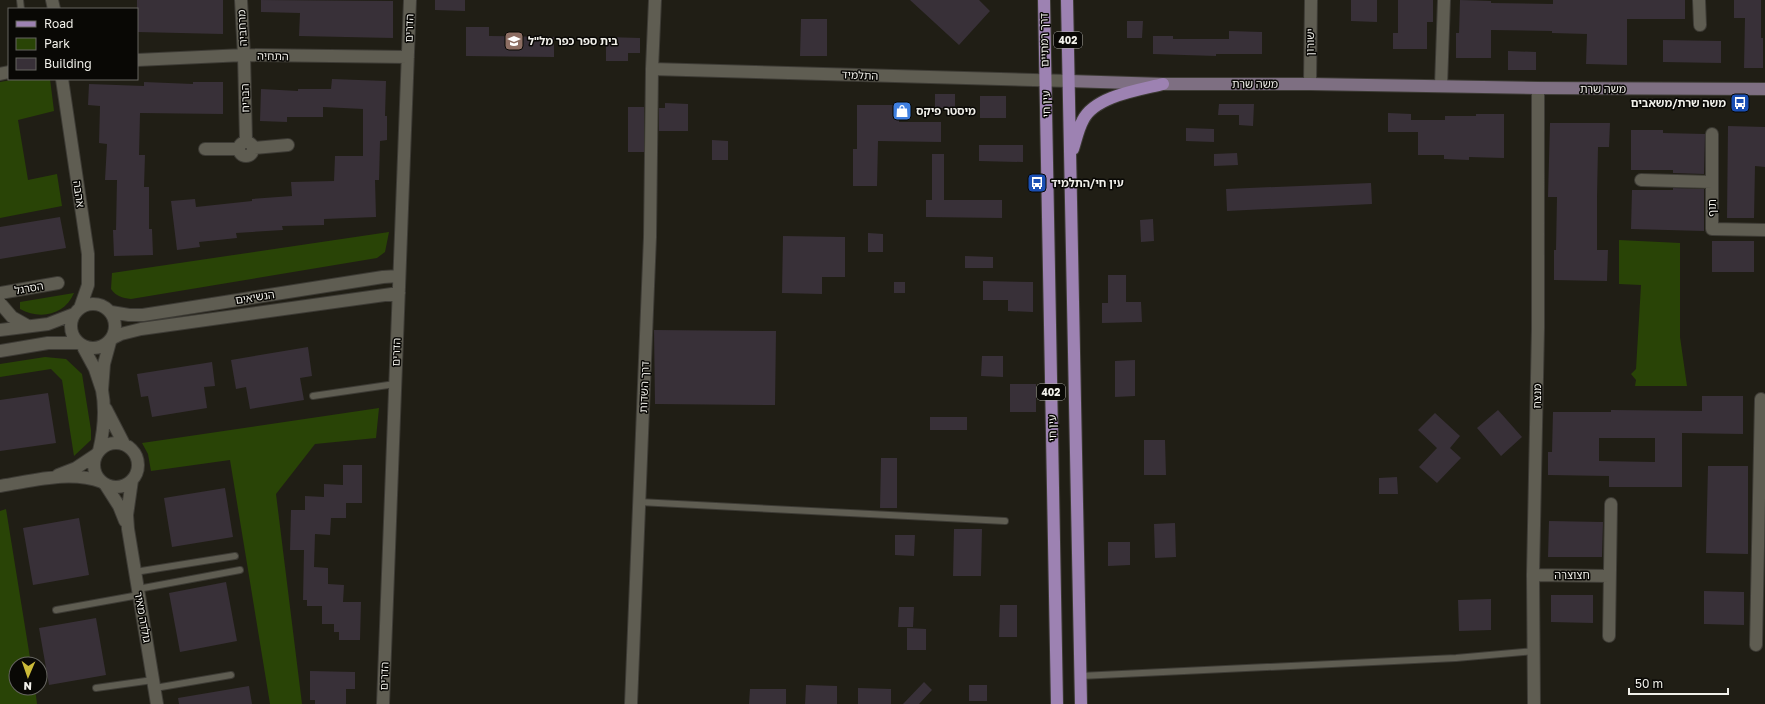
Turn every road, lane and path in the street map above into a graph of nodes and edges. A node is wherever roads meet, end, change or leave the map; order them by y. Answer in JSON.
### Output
{"nodes":[{"id":1,"x":241,"y":0,"type":"edge"},
{"id":2,"x":410,"y":0,"type":"edge"},
{"id":3,"x":655,"y":0,"type":"edge"},
{"id":4,"x":1044,"y":0,"type":"edge"},
{"id":5,"x":1067,"y":0,"type":"edge"},
{"id":6,"x":1311,"y":0,"type":"edge"},
{"id":7,"x":1444,"y":0,"type":"edge"},
{"id":8,"x":1699,"y":0,"type":"edge"},
{"id":9,"x":1700,"y":25,"type":"dead end"},
{"id":10,"x":244,"y":55,"type":"junction"},
{"id":11,"x":408,"y":57,"type":"junction"},
{"id":12,"x":138,"y":60,"type":"edge"},
{"id":13,"x":652,"y":69,"type":"junction"},
{"id":14,"x":62,"y":80,"type":"edge"},
{"id":15,"x":1045,"y":80,"type":"junction"},
{"id":16,"x":1069,"y":81,"type":"junction"},
{"id":17,"x":1163,"y":84,"type":"junction"},
{"id":18,"x":1310,"y":84,"type":"junction"},
{"id":19,"x":1441,"y":86,"type":"junction"},
{"id":20,"x":1538,"y":88,"type":"junction"},
{"id":21,"x":1765,"y":89,"type":"edge"},
{"id":22,"x":1712,"y":134,"type":"dead end"},
{"id":23,"x":288,"y":144,"type":"dead end"},
{"id":24,"x":246,"y":146,"type":"junction"},
{"id":25,"x":205,"y":150,"type":"dead end"},
{"id":26,"x":1070,"y":158,"type":"junction"},
{"id":27,"x":1641,"y":180,"type":"dead end"},
{"id":28,"x":1712,"y":182,"type":"junction"},
{"id":29,"x":1765,"y":230,"type":"edge"},
{"id":30,"x":399,"y":276,"type":"junction"},
{"id":31,"x":58,"y":283,"type":"dead end"},
{"id":32,"x":0,"y":293,"type":"edge"},
{"id":33,"x":399,"y":294,"type":"junction"},
{"id":34,"x":0,"y":303,"type":"edge"},
{"id":35,"x":77,"y":311,"type":"junction"},
{"id":36,"x":111,"y":312,"type":"junction"},
{"id":37,"x":28,"y":326,"type":"junction"},
{"id":38,"x":0,"y":330,"type":"edge"},
{"id":39,"x":110,"y":340,"type":"junction"},
{"id":40,"x":80,"y":344,"type":"junction"},
{"id":41,"x":0,"y":351,"type":"edge"},
{"id":42,"x":395,"y":384,"type":"junction"},
{"id":43,"x":102,"y":390,"type":"junction"},
{"id":44,"x":312,"y":396,"type":"dead end"},
{"id":45,"x":1761,"y":399,"type":"dead end"},
{"id":46,"x":105,"y":408,"type":"junction"},
{"id":47,"x":124,"y":444,"type":"junction"},
{"id":48,"x":98,"y":452,"type":"junction"},
{"id":49,"x":52,"y":477,"type":"junction"},
{"id":50,"x":132,"y":480,"type":"junction"},
{"id":51,"x":104,"y":483,"type":"junction"},
{"id":52,"x":0,"y":486,"type":"edge"},
{"id":53,"x":639,"y":502,"type":"junction"},
{"id":54,"x":1611,"y":504,"type":"dead end"},
{"id":55,"x":1005,"y":522,"type":"dead end"},
{"id":56,"x":128,"y":530,"type":"junction"},
{"id":57,"x":235,"y":556,"type":"dead end"},
{"id":58,"x":1761,"y":568,"type":"edge"},
{"id":59,"x":240,"y":570,"type":"dead end"},
{"id":60,"x":135,"y":572,"type":"junction"},
{"id":61,"x":1534,"y":575,"type":"junction"},
{"id":62,"x":1610,"y":576,"type":"junction"},
{"id":63,"x":138,"y":592,"type":"junction"},
{"id":64,"x":56,"y":610,"type":"dead end"},
{"id":65,"x":1609,"y":636,"type":"dead end"},
{"id":66,"x":1756,"y":645,"type":"dead end"},
{"id":67,"x":1534,"y":651,"type":"junction"},
{"id":68,"x":231,"y":675,"type":"dead end"},
{"id":69,"x":1080,"y":676,"type":"junction"},
{"id":70,"x":154,"y":684,"type":"junction"},
{"id":71,"x":96,"y":688,"type":"dead end"},
{"id":72,"x":158,"y":704,"type":"edge"},
{"id":73,"x":383,"y":704,"type":"edge"},
{"id":74,"x":631,"y":704,"type":"edge"},
{"id":75,"x":1057,"y":704,"type":"edge"},
{"id":76,"x":1081,"y":704,"type":"edge"},
{"id":77,"x":1534,"y":704,"type":"edge"}],
"edges":[{"from":1,"to":10,"type":"street","name":"מרחביה"},
{"from":2,"to":11,"type":"street","name":"הדרים"},
{"from":3,"to":13,"type":"street","name":"דרך השדות"},
{"from":4,"to":15,"type":"main road","name":"דרך רמתיים","number":"402"},
{"from":5,"to":16,"type":"main road","number":"402"},
{"from":6,"to":18,"type":"street","name":"ישורון"},
{"from":7,"to":19,"type":"street"},
{"from":8,"to":9,"type":"street"},
{"from":10,"to":11,"type":"street","name":"התחיה"},
{"from":10,"to":12,"type":"street","name":"התחיה"},
{"from":10,"to":24,"type":"street","name":"הבריח"},
{"from":11,"to":30,"type":"street","name":"הדרים"},
{"from":13,"to":15,"type":"street","name":"התלמיד"},
{"from":13,"to":53,"type":"street","name":"דרך השדות"},
{"from":14,"to":35,"type":"street","name":"אהבה"},
{"from":15,"to":16,"type":"street","name":"התלמיד"},
{"from":15,"to":75,"type":"main road","name":"עין חי","number":"402"},
{"from":16,"to":17,"type":"street","name":"משה שרת"},
{"from":16,"to":26,"type":"main road","number":"402"},
{"from":17,"to":18,"type":"street","name":"משה שרת"},
{"from":17,"to":26,"type":"main road"},
{"from":18,"to":19,"type":"street","name":"משה שרת"},
{"from":19,"to":20,"type":"street","name":"משה שרת"},
{"from":20,"to":21,"type":"street","name":"משה שרת"},
{"from":20,"to":61,"type":"street","name":"מנצח"},
{"from":22,"to":28,"type":"street","name":"תוף"},
{"from":23,"to":24,"type":"street"},
{"from":24,"to":25,"type":"street"},
{"from":26,"to":69,"type":"main road","number":"402"},
{"from":27,"to":28,"type":"street"},
{"from":28,"to":29,"type":"street","name":"תוף"},
{"from":30,"to":33,"type":"street","name":"הדרים"},
{"from":30,"to":36,"type":"street","name":"הנשיאים"},
{"from":31,"to":32,"type":"street","name":"הסרגל"},
{"from":33,"to":39,"type":"street","name":"הנשיאים"},
{"from":33,"to":42,"type":"street","name":"הדרים"},
{"from":34,"to":37,"type":"street","name":"הסרגל"},
{"from":35,"to":36,"type":"street"},
{"from":35,"to":37,"type":"street"},
{"from":35,"to":40,"type":"street"},
{"from":36,"to":39,"type":"street"},
{"from":37,"to":38,"type":"street"},
{"from":39,"to":40,"type":"street"},
{"from":39,"to":43,"type":"street"},
{"from":40,"to":41,"type":"street"},
{"from":40,"to":43,"type":"street"},
{"from":42,"to":44,"type":"lane"},
{"from":42,"to":73,"type":"street","name":"הדרים"},
{"from":43,"to":46,"type":"street"},
{"from":45,"to":58,"type":"street"},
{"from":46,"to":47,"type":"street"},
{"from":46,"to":48,"type":"street"},
{"from":47,"to":48,"type":"street"},
{"from":47,"to":50,"type":"street"},
{"from":48,"to":49,"type":"street"},
{"from":48,"to":51,"type":"street"},
{"from":49,"to":51,"type":"street"},
{"from":49,"to":52,"type":"street"},
{"from":50,"to":51,"type":"street"},
{"from":50,"to":56,"type":"street","name":"גולדה מאיר"},
{"from":51,"to":56,"type":"street","name":"גולדה מאיר"},
{"from":53,"to":55,"type":"lane"},
{"from":53,"to":74,"type":"street","name":"דרך השדות"},
{"from":54,"to":62,"type":"street"},
{"from":56,"to":60,"type":"street","name":"גולדה מאיר"},
{"from":57,"to":60,"type":"lane"},
{"from":58,"to":66,"type":"street"},
{"from":59,"to":63,"type":"lane"},
{"from":60,"to":63,"type":"street","name":"גולדה מאיר"},
{"from":61,"to":62,"type":"street","name":"חצוצרה"},
{"from":61,"to":67,"type":"street","name":"מנצח"},
{"from":62,"to":65,"type":"street"},
{"from":63,"to":64,"type":"lane"},
{"from":63,"to":70,"type":"street","name":"גולדה מאיר"},
{"from":67,"to":69,"type":"lane"},
{"from":67,"to":77,"type":"street","name":"מנצח"},
{"from":68,"to":70,"type":"lane"},
{"from":69,"to":76,"type":"main road","number":"402"},
{"from":70,"to":71,"type":"lane"},
{"from":70,"to":72,"type":"street","name":"גולדה מאיר"}]}
